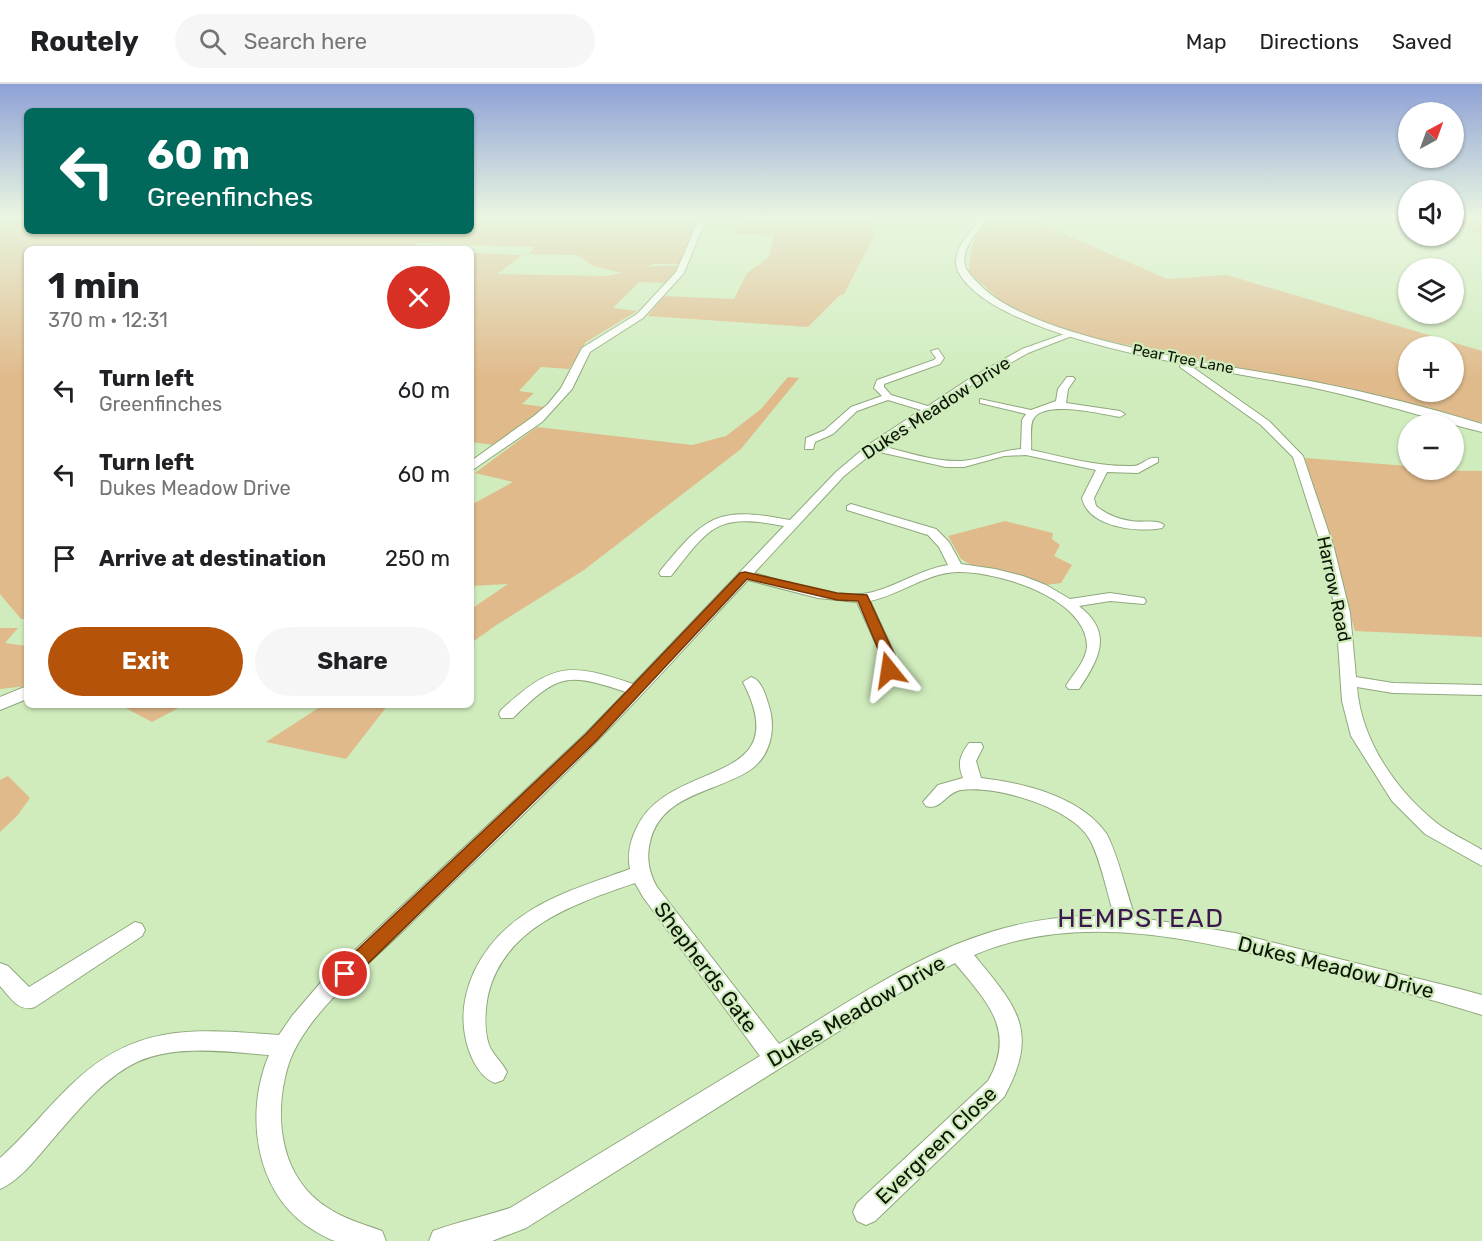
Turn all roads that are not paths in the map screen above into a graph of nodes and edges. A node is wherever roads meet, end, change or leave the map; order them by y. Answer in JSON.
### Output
{"nodes":[{"id":1,"x":681,"y":270,"type":"edge"},
{"id":2,"x":963,"y":270,"type":"edge"},
{"id":3,"x":1073,"y":334,"type":"junction"},
{"id":4,"x":934,"y":351,"type":"dead end"},
{"id":5,"x":1185,"y":361,"type":"junction"},
{"id":6,"x":1070,"y":378,"type":"dead end"},
{"id":7,"x":888,"y":397,"type":"junction"},
{"id":8,"x":983,"y":401,"type":"dead end"},
{"id":9,"x":1059,"y":405,"type":"junction"},
{"id":10,"x":928,"y":409,"type":"junction"},
{"id":11,"x":1032,"y":414,"type":"junction"},
{"id":12,"x":1120,"y":414,"type":"dead end"},
{"id":13,"x":1482,"y":428,"type":"edge"},
{"id":14,"x":797,"y":435,"type":"dead end"},
{"id":15,"x":872,"y":447,"type":"junction"},
{"id":16,"x":1026,"y":452,"type":"junction"},
{"id":17,"x":1154,"y":460,"type":"dead end"},
{"id":18,"x":474,"y":464,"type":"edge"},
{"id":19,"x":1101,"y":468,"type":"junction"},
{"id":20,"x":851,"y":508,"type":"dead end"},
{"id":21,"x":791,"y":524,"type":"junction"},
{"id":22,"x":1158,"y":525,"type":"dead end"},
{"id":23,"x":956,"y":568,"type":"junction"},
{"id":24,"x":666,"y":573,"type":"dead end"},
{"id":25,"x":745,"y":575,"type":"junction"},
{"id":26,"x":862,"y":598,"type":"junction"},
{"id":27,"x":1139,"y":601,"type":"dead end"},
{"id":28,"x":1069,"y":603,"type":"junction"},
{"id":29,"x":889,"y":670,"type":"dead end"},
{"id":30,"x":1349,"y":681,"type":"junction"},
{"id":31,"x":751,"y":682,"type":"dead end"},
{"id":32,"x":1074,"y":686,"type":"dead end"},
{"id":33,"x":636,"y":690,"type":"junction"},
{"id":34,"x":1482,"y":690,"type":"edge"},
{"id":35,"x":24,"y":693,"type":"edge"},
{"id":36,"x":0,"y":704,"type":"edge"},
{"id":37,"x":507,"y":714,"type":"dead end"},
{"id":38,"x":975,"y":747,"type":"dead end"},
{"id":39,"x":975,"y":783,"type":"junction"},
{"id":40,"x":932,"y":802,"type":"dead end"},
{"id":41,"x":1482,"y":859,"type":"edge"},
{"id":42,"x":639,"y":874,"type":"junction"},
{"id":43,"x":1127,"y":923,"type":"junction"},
{"id":44,"x":135,"y":930,"type":"dead end"},
{"id":45,"x":958,"y":952,"type":"junction"},
{"id":46,"x":0,"y":972,"type":"edge"},
{"id":47,"x":1482,"y":1005,"type":"edge"},
{"id":48,"x":285,"y":1046,"type":"junction"},
{"id":49,"x":776,"y":1058,"type":"junction"},
{"id":50,"x":495,"y":1072,"type":"dead end"},
{"id":51,"x":0,"y":1176,"type":"edge"},
{"id":52,"x":866,"y":1212,"type":"dead end"},
{"id":53,"x":470,"y":1238,"type":"edge"},
{"id":54,"x":372,"y":1241,"type":"edge"},
{"id":55,"x":443,"y":1241,"type":"edge"}],
"edges":[{"from":1,"to":18,"type":"street"},
{"from":2,"to":3,"type":"street","name":"Pear Tree Lane"},
{"from":3,"to":5,"type":"street","name":"Pear Tree Lane"},
{"from":3,"to":10,"type":"street","name":"Dukes Meadow Drive"},
{"from":4,"to":7,"type":"street"},
{"from":5,"to":13,"type":"street","name":"Pear Tree Lane"},
{"from":5,"to":30,"type":"street","name":"Harrow Road"},
{"from":6,"to":9,"type":"street"},
{"from":7,"to":10,"type":"street"},
{"from":7,"to":14,"type":"street"},
{"from":8,"to":11,"type":"street"},
{"from":9,"to":11,"type":"street"},
{"from":9,"to":12,"type":"street"},
{"from":10,"to":15,"type":"street","name":"Dukes Meadow Drive"},
{"from":11,"to":16,"type":"street"},
{"from":15,"to":16,"type":"street"},
{"from":15,"to":21,"type":"street","name":"Dukes Meadow Drive"},
{"from":16,"to":19,"type":"street"},
{"from":17,"to":19,"type":"street"},
{"from":19,"to":22,"type":"street"},
{"from":20,"to":23,"type":"street"},
{"from":21,"to":24,"type":"street"},
{"from":21,"to":25,"type":"street","name":"Dukes Meadow Drive"},
{"from":23,"to":26,"type":"street"},
{"from":23,"to":28,"type":"street"},
{"from":25,"to":26,"type":"street"},
{"from":25,"to":33,"type":"street","name":"Dukes Meadow Drive"},
{"from":26,"to":29,"type":"street"},
{"from":27,"to":28,"type":"street"},
{"from":28,"to":32,"type":"street"},
{"from":30,"to":34,"type":"street"},
{"from":30,"to":41,"type":"street","name":"Harrow Road"},
{"from":31,"to":42,"type":"street"},
{"from":33,"to":37,"type":"street"},
{"from":33,"to":48,"type":"street","name":"Dukes Meadow Drive"},
{"from":35,"to":36,"type":"street"},
{"from":38,"to":39,"type":"street"},
{"from":39,"to":40,"type":"street"},
{"from":39,"to":43,"type":"street"},
{"from":42,"to":49,"type":"street","name":"Shepherds Gate"},
{"from":42,"to":50,"type":"street"},
{"from":43,"to":45,"type":"street","name":"Dukes Meadow Drive"},
{"from":43,"to":47,"type":"street","name":"Dukes Meadow Drive"},
{"from":44,"to":46,"type":"street"},
{"from":45,"to":49,"type":"street","name":"Dukes Meadow Drive"},
{"from":45,"to":52,"type":"street","name":"Evergreen Close"},
{"from":48,"to":51,"type":"street"},
{"from":48,"to":54,"type":"street","name":"Dukes Meadow Drive"},
{"from":49,"to":53,"type":"street","name":"Dukes Meadow Drive"},
{"from":53,"to":55,"type":"street","name":"Dukes Meadow Drive"}]}
